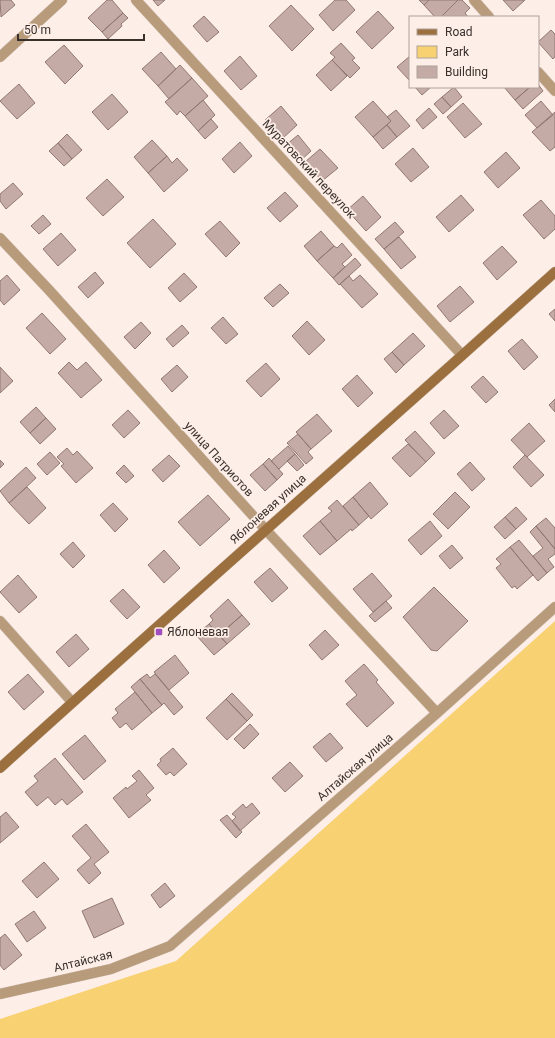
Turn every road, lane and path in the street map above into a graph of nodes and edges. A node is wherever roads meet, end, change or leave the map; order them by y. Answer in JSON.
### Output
{"nodes":[{"id":1,"x":62,"y":0,"type":"edge"},
{"id":2,"x":136,"y":0,"type":"edge"},
{"id":3,"x":474,"y":0,"type":"edge"},
{"id":4,"x":488,"y":16,"type":"edge"},
{"id":5,"x":0,"y":57,"type":"edge"},
{"id":6,"x":539,"y":73,"type":"edge"},
{"id":7,"x":555,"y":91,"type":"edge"},
{"id":8,"x":0,"y":238,"type":"edge"},
{"id":9,"x":555,"y":272,"type":"edge"},
{"id":10,"x":462,"y":355,"type":"junction"},
{"id":11,"x":265,"y":529,"type":"junction"},
{"id":12,"x":555,"y":607,"type":"edge"},
{"id":13,"x":0,"y":621,"type":"edge"},
{"id":14,"x":72,"y":702,"type":"junction"},
{"id":15,"x":437,"y":713,"type":"junction"},
{"id":16,"x":0,"y":768,"type":"edge"},
{"id":17,"x":170,"y":946,"type":"joint"},
{"id":18,"x":0,"y":994,"type":"edge"}],
"edges":[{"from":1,"to":5,"type":"street"},
{"from":2,"to":10,"type":"street","name":"Муратовский переулок"},
{"from":3,"to":4,"type":"street"},
{"from":6,"to":7,"type":"street"},
{"from":8,"to":11,"type":"street","name":"улица Патриотов"},
{"from":9,"to":10,"type":"street","name":"Яблоневая улица"},
{"from":10,"to":11,"type":"street","name":"Яблоневая улица"},
{"from":11,"to":14,"type":"street","name":"Яблоневая улица"},
{"from":11,"to":15,"type":"street","name":"улица Патриотов"},
{"from":12,"to":15,"type":"street","name":"Алтайская улица"},
{"from":13,"to":14,"type":"street"},
{"from":14,"to":16,"type":"street","name":"Яблоневая улица"},
{"from":15,"to":17,"type":"street","name":"Алтайская улица"},
{"from":17,"to":18,"type":"street","name":"Алтайская"}]}
